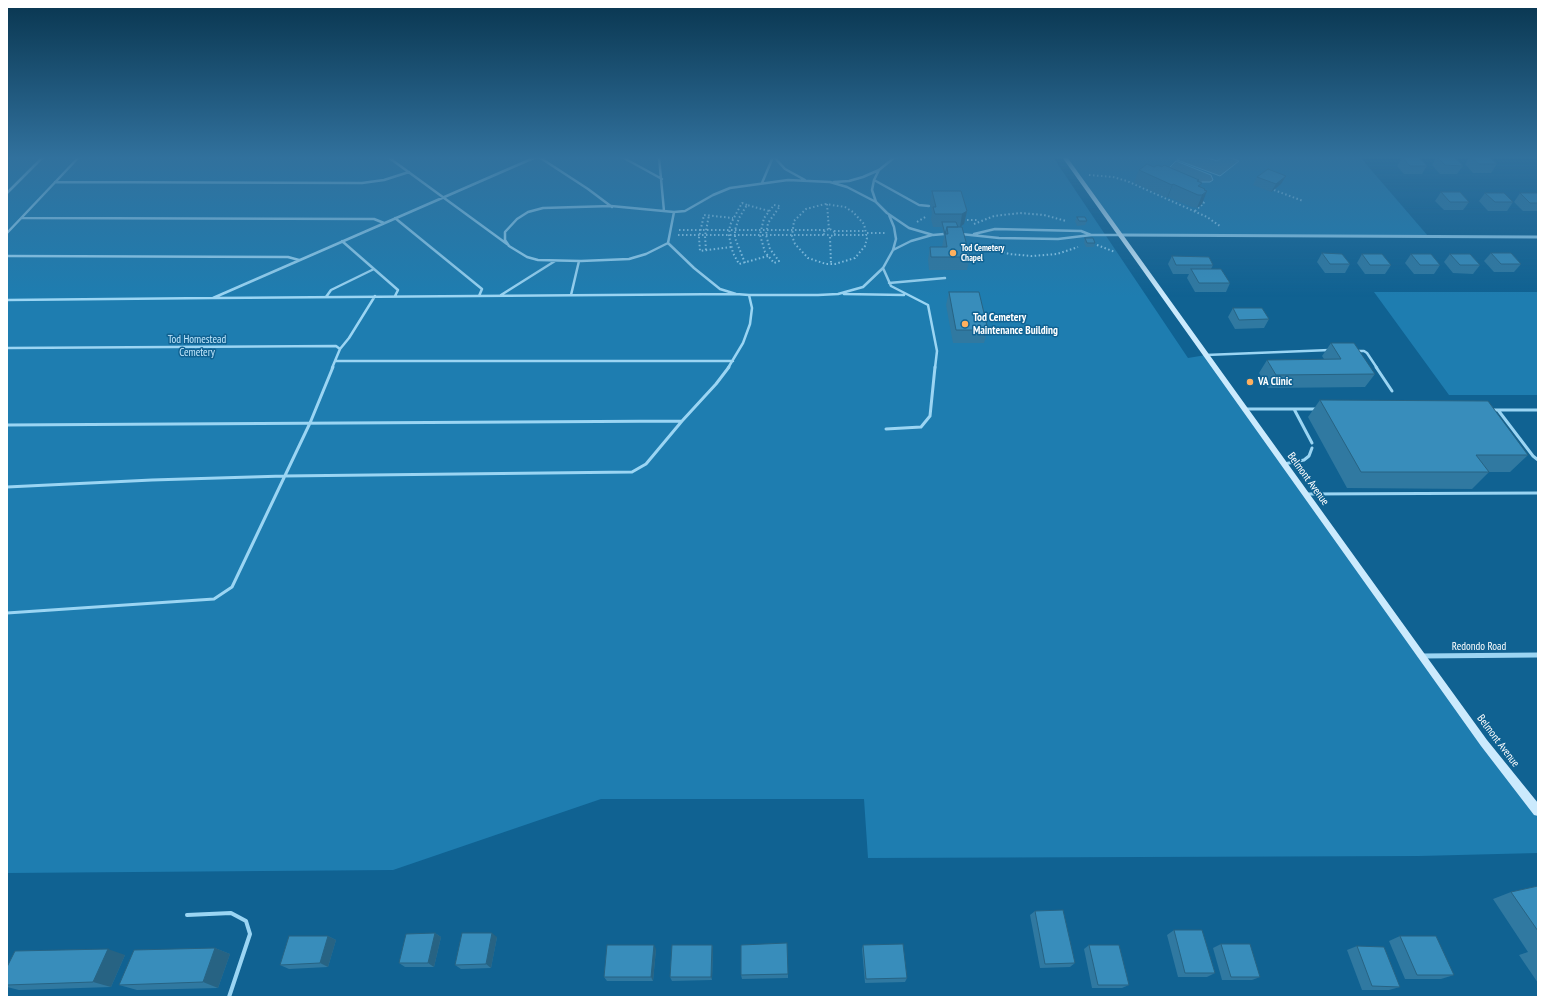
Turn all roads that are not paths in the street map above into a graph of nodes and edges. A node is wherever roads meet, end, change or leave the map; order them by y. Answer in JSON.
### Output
{"nodes":[{"id":1,"x":35,"y":204,"type":"edge"},
{"id":2,"x":427,"y":204,"type":"edge"},
{"id":3,"x":452,"y":204,"type":"edge"},
{"id":4,"x":608,"y":204,"type":"edge"},
{"id":5,"x":664,"y":204,"type":"edge"},
{"id":6,"x":698,"y":204,"type":"edge"},
{"id":7,"x":878,"y":204,"type":"edge"},
{"id":8,"x":917,"y":204,"type":"edge"},
{"id":9,"x":1098,"y":204,"type":"edge"},
{"id":10,"x":930,"y":206,"type":"dead end"},
{"id":11,"x":612,"y":207,"type":"junction"},
{"id":12,"x":664,"y":211,"type":"junction"},
{"id":13,"x":674,"y":212,"type":"junction"},
{"id":14,"x":887,"y":213,"type":"junction"},
{"id":15,"x":22,"y":218,"type":"junction"},
{"id":16,"x":395,"y":218,"type":"junction"},
{"id":17,"x":384,"y":223,"type":"junction"},
{"id":18,"x":1064,"y":230,"type":"junction"},
{"id":19,"x":7,"y":233,"type":"edge"},
{"id":20,"x":944,"y":234,"type":"edge"},
{"id":21,"x":957,"y":234,"type":"edge"},
{"id":22,"x":972,"y":234,"type":"junction"},
{"id":23,"x":933,"y":235,"type":"junction"},
{"id":24,"x":1091,"y":235,"type":"junction"},
{"id":25,"x":1120,"y":235,"type":"junction"},
{"id":26,"x":1538,"y":236,"type":"edge"},
{"id":27,"x":1067,"y":238,"type":"junction"},
{"id":28,"x":342,"y":242,"type":"junction"},
{"id":29,"x":668,"y":243,"type":"junction"},
{"id":30,"x":509,"y":246,"type":"junction"},
{"id":31,"x":893,"y":250,"type":"junction"},
{"id":32,"x":7,"y":256,"type":"edge"},
{"id":33,"x":299,"y":260,"type":"junction"},
{"id":34,"x":555,"y":261,"type":"junction"},
{"id":35,"x":579,"y":261,"type":"junction"},
{"id":36,"x":883,"y":268,"type":"junction"},
{"id":37,"x":374,"y":270,"type":"junction"},
{"id":38,"x":945,"y":278,"type":"dead end"},
{"id":39,"x":889,"y":283,"type":"junction"},
{"id":40,"x":736,"y":294,"type":"junction"},
{"id":41,"x":838,"y":294,"type":"junction"},
{"id":42,"x":571,"y":295,"type":"junction"},
{"id":43,"x":749,"y":295,"type":"junction"},
{"id":44,"x":906,"y":295,"type":"junction"},
{"id":45,"x":375,"y":296,"type":"junction"},
{"id":46,"x":395,"y":296,"type":"junction"},
{"id":47,"x":479,"y":296,"type":"junction"},
{"id":48,"x":501,"y":296,"type":"junction"},
{"id":49,"x":326,"y":297,"type":"junction"},
{"id":50,"x":213,"y":298,"type":"junction"},
{"id":51,"x":7,"y":300,"type":"edge"},
{"id":52,"x":7,"y":348,"type":"edge"},
{"id":53,"x":340,"y":349,"type":"junction"},
{"id":54,"x":1336,"y":350,"type":"edge"},
{"id":55,"x":1350,"y":351,"type":"edge"},
{"id":56,"x":1206,"y":355,"type":"junction"},
{"id":57,"x":335,"y":361,"type":"junction"},
{"id":58,"x":733,"y":361,"type":"junction"},
{"id":59,"x":1392,"y":391,"type":"dead end"},
{"id":60,"x":1245,"y":409,"type":"junction"},
{"id":61,"x":1294,"y":409,"type":"junction"},
{"id":62,"x":1318,"y":409,"type":"dead end"},
{"id":63,"x":1490,"y":410,"type":"edge"},
{"id":64,"x":1498,"y":410,"type":"junction"},
{"id":65,"x":1538,"y":410,"type":"edge"},
{"id":66,"x":682,"y":421,"type":"junction"},
{"id":67,"x":310,"y":423,"type":"junction"},
{"id":68,"x":7,"y":425,"type":"edge"},
{"id":69,"x":886,"y":429,"type":"dead end"},
{"id":70,"x":1312,"y":444,"type":"dead end"},
{"id":71,"x":1312,"y":448,"type":"dead end"},
{"id":72,"x":1538,"y":460,"type":"edge"},
{"id":73,"x":1284,"y":464,"type":"junction"},
{"id":74,"x":284,"y":476,"type":"junction"},
{"id":75,"x":7,"y":487,"type":"edge"},
{"id":76,"x":1538,"y":493,"type":"edge"},
{"id":77,"x":1306,"y":494,"type":"junction"},
{"id":78,"x":7,"y":613,"type":"edge"},
{"id":79,"x":1538,"y":655,"type":"edge"},
{"id":80,"x":1421,"y":656,"type":"junction"},
{"id":81,"x":1538,"y":811,"type":"edge"},
{"id":82,"x":187,"y":915,"type":"dead end"},
{"id":83,"x":229,"y":997,"type":"edge"}],
"edges":[{"from":1,"to":15,"type":"lane"},
{"from":2,"to":16,"type":"lane"},
{"from":3,"to":30,"type":"lane"},
{"from":4,"to":11,"type":"lane"},
{"from":5,"to":12,"type":"lane"},
{"from":6,"to":13,"type":"lane"},
{"from":7,"to":14,"type":"lane"},
{"from":8,"to":10,"type":"lane"},
{"from":9,"to":25,"type":"main road","name":"Belmont Avenue"},
{"from":11,"to":12,"type":"lane"},
{"from":11,"to":30,"type":"lane"},
{"from":12,"to":13,"type":"lane"},
{"from":13,"to":29,"type":"lane"},
{"from":14,"to":23,"type":"lane"},
{"from":14,"to":31,"type":"lane"},
{"from":15,"to":17,"type":"lane"},
{"from":15,"to":19,"type":"lane"},
{"from":16,"to":17,"type":"lane"},
{"from":16,"to":47,"type":"lane"},
{"from":17,"to":28,"type":"lane"},
{"from":18,"to":22,"type":"lane"},
{"from":18,"to":24,"type":"lane"},
{"from":18,"to":27,"type":"lane"},
{"from":20,"to":23,"type":"lane"},
{"from":21,"to":22,"type":"lane"},
{"from":22,"to":27,"type":"lane"},
{"from":23,"to":31,"type":"lane"},
{"from":24,"to":25,"type":"lane"},
{"from":24,"to":27,"type":"lane"},
{"from":25,"to":26,"type":"street"},
{"from":25,"to":56,"type":"main road","name":"Belmont Avenue"},
{"from":28,"to":33,"type":"lane"},
{"from":28,"to":37,"type":"lane"},
{"from":29,"to":35,"type":"lane"},
{"from":29,"to":40,"type":"lane"},
{"from":30,"to":34,"type":"lane"},
{"from":31,"to":36,"type":"lane"},
{"from":32,"to":33,"type":"lane"},
{"from":33,"to":50,"type":"lane"},
{"from":34,"to":35,"type":"lane"},
{"from":34,"to":48,"type":"lane"},
{"from":35,"to":42,"type":"lane"},
{"from":36,"to":39,"type":"lane"},
{"from":36,"to":41,"type":"lane"},
{"from":37,"to":46,"type":"lane"},
{"from":37,"to":49,"type":"lane"},
{"from":38,"to":39,"type":"lane"},
{"from":39,"to":44,"type":"lane"},
{"from":40,"to":42,"type":"lane"},
{"from":40,"to":43,"type":"lane"},
{"from":41,"to":43,"type":"lane"},
{"from":41,"to":44,"type":"lane"},
{"from":42,"to":48,"type":"lane"},
{"from":43,"to":58,"type":"lane"},
{"from":44,"to":69,"type":"lane"},
{"from":45,"to":46,"type":"lane"},
{"from":45,"to":49,"type":"lane"},
{"from":45,"to":53,"type":"lane"},
{"from":46,"to":47,"type":"lane"},
{"from":47,"to":48,"type":"lane"},
{"from":49,"to":50,"type":"lane"},
{"from":50,"to":51,"type":"lane"},
{"from":52,"to":53,"type":"lane"},
{"from":53,"to":57,"type":"lane"},
{"from":54,"to":56,"type":"lane"},
{"from":55,"to":59,"type":"lane"},
{"from":56,"to":60,"type":"main road","name":"Belmont Avenue"},
{"from":57,"to":58,"type":"lane"},
{"from":57,"to":67,"type":"lane"},
{"from":58,"to":66,"type":"lane"},
{"from":60,"to":61,"type":"lane"},
{"from":60,"to":73,"type":"main road","name":"Belmont Avenue"},
{"from":61,"to":62,"type":"lane"},
{"from":61,"to":70,"type":"lane"},
{"from":63,"to":64,"type":"lane"},
{"from":64,"to":65,"type":"lane"},
{"from":64,"to":72,"type":"lane"},
{"from":66,"to":67,"type":"lane"},
{"from":66,"to":74,"type":"lane"},
{"from":67,"to":68,"type":"lane"},
{"from":67,"to":74,"type":"lane"},
{"from":71,"to":73,"type":"lane"},
{"from":73,"to":77,"type":"main road","name":"Belmont Avenue"},
{"from":74,"to":75,"type":"lane"},
{"from":74,"to":78,"type":"lane"},
{"from":76,"to":77,"type":"lane"},
{"from":77,"to":80,"type":"main road","name":"Belmont Avenue"},
{"from":79,"to":80,"type":"street","name":"Redondo Road"},
{"from":80,"to":81,"type":"main road","name":"Belmont Avenue"},
{"from":82,"to":83,"type":"lane"}]}
